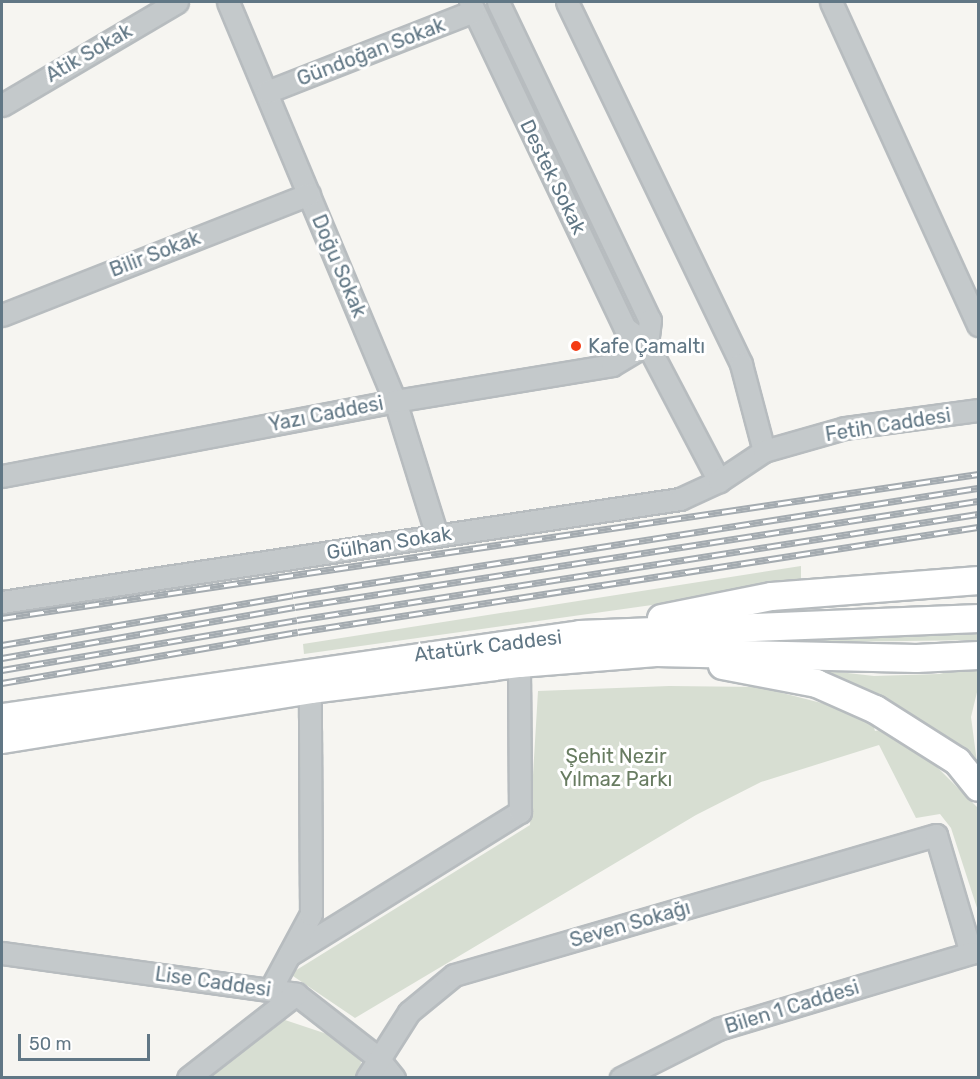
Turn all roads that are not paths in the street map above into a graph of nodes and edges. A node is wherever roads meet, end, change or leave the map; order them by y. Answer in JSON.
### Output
{"nodes":[{"id":1,"x":177,"y":2,"type":"edge"},
{"id":2,"x":228,"y":2,"type":"edge"},
{"id":3,"x":498,"y":2,"type":"edge"},
{"id":4,"x":567,"y":2,"type":"edge"},
{"id":5,"x":831,"y":2,"type":"edge"},
{"id":6,"x":472,"y":6,"type":"edge"},
{"id":7,"x":267,"y":92,"type":"junction"},
{"id":8,"x":2,"y":105,"type":"edge"},
{"id":9,"x":309,"y":194,"type":"junction"},
{"id":10,"x":2,"y":315,"type":"edge"},
{"id":11,"x":978,"y":325,"type":"edge"},
{"id":12,"x":647,"y":344,"type":"junction"},
{"id":13,"x":395,"y":401,"type":"junction"},
{"id":14,"x":978,"y":410,"type":"edge"},
{"id":15,"x":764,"y":451,"type":"junction"},
{"id":16,"x":2,"y":476,"type":"edge"},
{"id":17,"x":719,"y":481,"type":"junction"},
{"id":18,"x":437,"y":536,"type":"junction"},
{"id":19,"x":978,"y":580,"type":"edge"},
{"id":20,"x":2,"y":602,"type":"edge"},
{"id":21,"x":978,"y":618,"type":"edge"},
{"id":22,"x":580,"y":634,"type":"junction"},
{"id":23,"x":656,"y":652,"type":"junction"},
{"id":24,"x":978,"y":655,"type":"edge"},
{"id":25,"x":519,"y":663,"type":"junction"},
{"id":26,"x":310,"y":689,"type":"junction"},
{"id":27,"x":2,"y":717,"type":"edge"},
{"id":28,"x":2,"y":738,"type":"edge"},
{"id":29,"x":978,"y":787,"type":"edge"},
{"id":30,"x":2,"y":952,"type":"edge"},
{"id":31,"x":971,"y":953,"type":"joint"},
{"id":32,"x":289,"y":955,"type":"junction"},
{"id":33,"x":270,"y":990,"type":"junction"},
{"id":34,"x":296,"y":994,"type":"junction"},
{"id":35,"x":378,"y":1058,"type":"junction"},
{"id":36,"x":188,"y":1077,"type":"edge"},
{"id":37,"x":367,"y":1077,"type":"edge"},
{"id":38,"x":394,"y":1077,"type":"edge"},
{"id":39,"x":621,"y":1077,"type":"edge"}],
"edges":[{"from":1,"to":8,"type":"street","name":"Atik Sokak"},
{"from":2,"to":7,"type":"street","name":"Doğu Sokak"},
{"from":3,"to":12,"type":"street","name":"Destek Sokak"},
{"from":4,"to":15,"type":"street"},
{"from":5,"to":11,"type":"street"},
{"from":6,"to":7,"type":"street","name":"Gündoğan Sokak"},
{"from":6,"to":12,"type":"street","name":"Destek Sokak"},
{"from":7,"to":9,"type":"street","name":"Doğu Sokak"},
{"from":9,"to":10,"type":"street","name":"Bilir Sokak"},
{"from":9,"to":13,"type":"street","name":"Doğu Sokak"},
{"from":12,"to":13,"type":"street","name":"Yazı Caddesi"},
{"from":12,"to":17,"type":"street","name":"Destek Sokak"},
{"from":13,"to":16,"type":"street","name":"Yazı Caddesi"},
{"from":13,"to":18,"type":"street","name":"Doğu Sokak"},
{"from":14,"to":15,"type":"street","name":"Fetih Caddesi"},
{"from":15,"to":17,"type":"street","name":"Gülhan Sokak"},
{"from":17,"to":18,"type":"street","name":"Gülhan Sokak"},
{"from":18,"to":20,"type":"street","name":"Gülhan Sokak"},
{"from":19,"to":22,"type":"main road"},
{"from":21,"to":22,"type":"main road","name":"Atatürk Caddesi"},
{"from":22,"to":27,"type":"main road","name":"Atatürk Caddesi"},
{"from":23,"to":24,"type":"main road","name":"Atatürk Caddesi"},
{"from":23,"to":25,"type":"main road","name":"Atatürk Caddesi"},
{"from":23,"to":29,"type":"main road"},
{"from":25,"to":26,"type":"main road","name":"Atatürk Caddesi"},
{"from":25,"to":32,"type":"street"},
{"from":26,"to":28,"type":"main road","name":"Atatürk Caddesi"},
{"from":26,"to":32,"type":"street"},
{"from":30,"to":33,"type":"street","name":"Lise Caddesi"},
{"from":31,"to":35,"type":"street","name":"Seven Sokağı"},
{"from":31,"to":39,"type":"street","name":"Bilen 1 Caddesi"},
{"from":32,"to":33,"type":"street"},
{"from":33,"to":34,"type":"street","name":"Lise Caddesi"},
{"from":34,"to":35,"type":"street","name":"Lise Caddesi"},
{"from":34,"to":36,"type":"street"},
{"from":35,"to":37,"type":"street","name":"Seven Sokağı"},
{"from":35,"to":38,"type":"street","name":"Lise Caddesi"}]}
